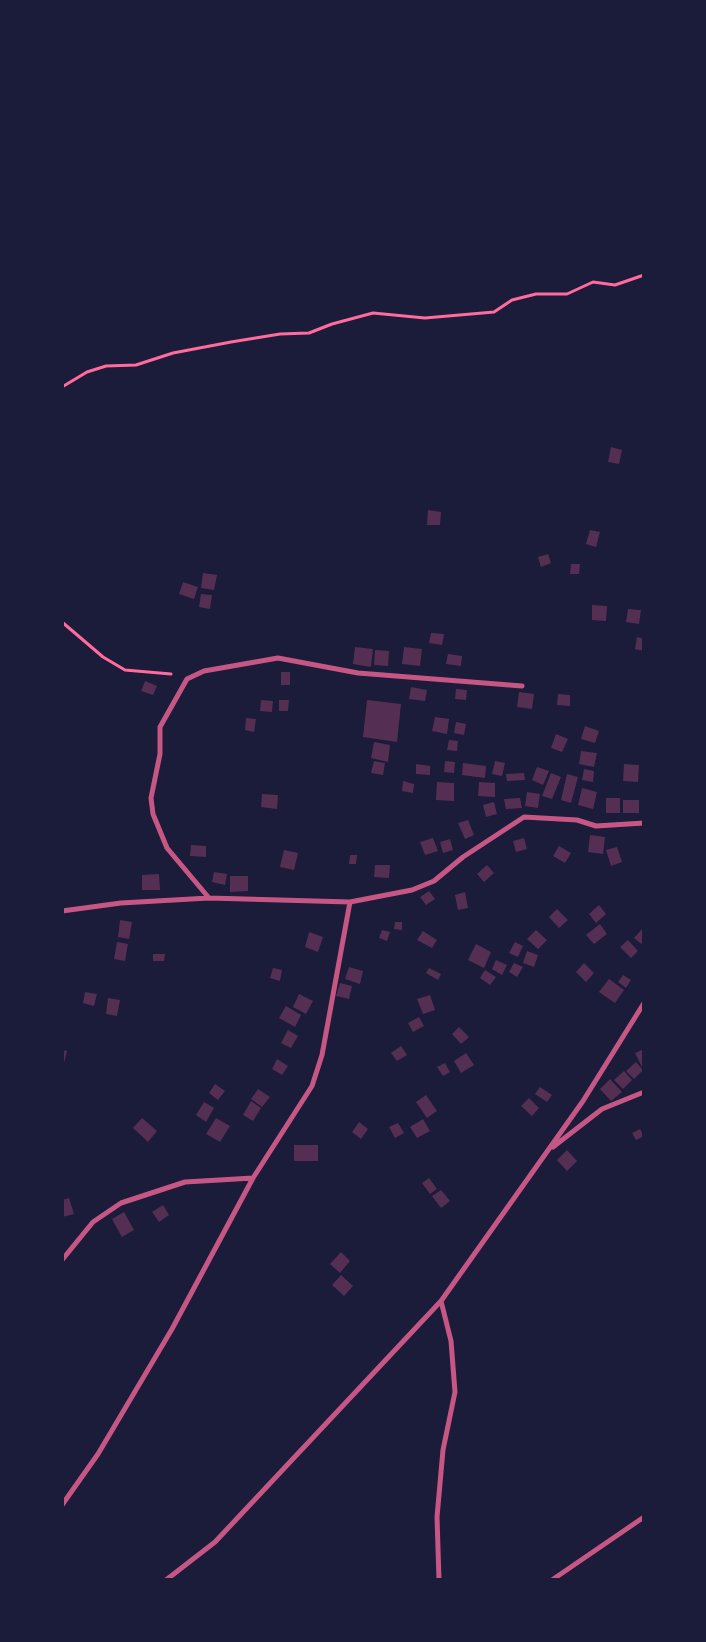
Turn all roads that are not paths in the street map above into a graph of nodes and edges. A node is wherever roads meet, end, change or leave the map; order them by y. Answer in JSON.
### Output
{"nodes":[{"id":1,"x":522,"y":686,"type":"dead end"},
{"id":2,"x":644,"y":823,"type":"edge"},
{"id":3,"x":210,"y":898,"type":"junction"},
{"id":4,"x":350,"y":902,"type":"junction"},
{"id":5,"x":62,"y":911,"type":"edge"},
{"id":6,"x":644,"y":1003,"type":"edge"},
{"id":7,"x":644,"y":1092,"type":"edge"},
{"id":8,"x":548,"y":1151,"type":"junction"},
{"id":9,"x":253,"y":1178,"type":"junction"},
{"id":10,"x":62,"y":1260,"type":"edge"},
{"id":11,"x":442,"y":1301,"type":"junction"},
{"id":12,"x":62,"y":1505,"type":"edge"},
{"id":13,"x":644,"y":1517,"type":"edge"},
{"id":14,"x":166,"y":1580,"type":"edge"},
{"id":15,"x":439,"y":1580,"type":"edge"},
{"id":16,"x":552,"y":1580,"type":"edge"}],
"edges":[{"from":1,"to":3,"type":"street"},
{"from":2,"to":4,"type":"street"},
{"from":3,"to":4,"type":"street"},
{"from":3,"to":5,"type":"street"},
{"from":4,"to":9,"type":"street"},
{"from":6,"to":8,"type":"street"},
{"from":7,"to":8,"type":"street"},
{"from":8,"to":11,"type":"street"},
{"from":9,"to":10,"type":"street"},
{"from":9,"to":12,"type":"street"},
{"from":11,"to":14,"type":"street"},
{"from":11,"to":15,"type":"street"},
{"from":13,"to":16,"type":"street"}]}
